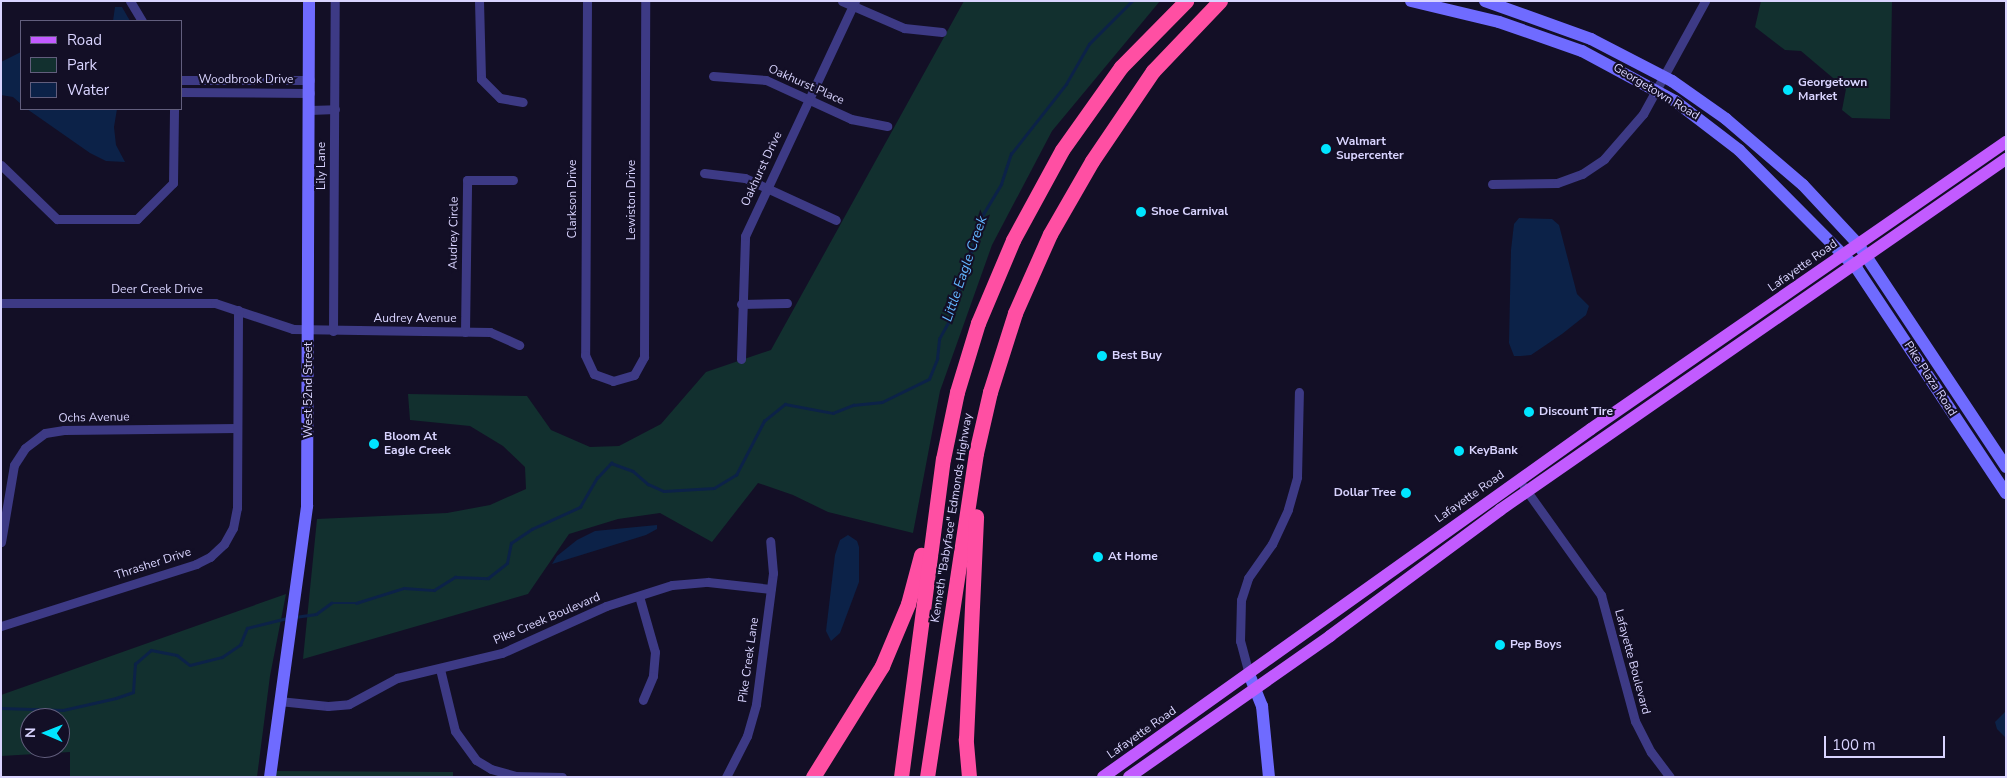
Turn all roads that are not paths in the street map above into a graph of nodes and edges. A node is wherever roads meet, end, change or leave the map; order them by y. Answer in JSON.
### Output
{"nodes":[{"id":1,"x":130,"y":1,"type":"edge"},
{"id":2,"x":309,"y":1,"type":"edge"},
{"id":3,"x":335,"y":1,"type":"edge"},
{"id":4,"x":479,"y":1,"type":"edge"},
{"id":5,"x":587,"y":1,"type":"edge"},
{"id":6,"x":645,"y":1,"type":"edge"},
{"id":7,"x":842,"y":1,"type":"edge"},
{"id":8,"x":1186,"y":1,"type":"edge"},
{"id":9,"x":1220,"y":1,"type":"edge"},
{"id":10,"x":1411,"y":1,"type":"edge"},
{"id":11,"x":1485,"y":1,"type":"edge"},
{"id":12,"x":1704,"y":1,"type":"edge"},
{"id":13,"x":853,"y":4,"type":"edge"},
{"id":14,"x":141,"y":20,"type":"edge"},
{"id":15,"x":942,"y":32,"type":"dead end"},
{"id":16,"x":713,"y":76,"type":"dead end"},
{"id":17,"x":1664,"y":77,"type":"junction"},
{"id":18,"x":182,"y":80,"type":"edge"},
{"id":19,"x":310,"y":86,"type":"junction"},
{"id":20,"x":1657,"y":90,"type":"junction"},
{"id":21,"x":182,"y":92,"type":"edge"},
{"id":22,"x":808,"y":99,"type":"junction"},
{"id":23,"x":523,"y":102,"type":"dead end"},
{"id":24,"x":174,"y":110,"type":"edge"},
{"id":25,"x":310,"y":110,"type":"junction"},
{"id":26,"x":335,"y":110,"type":"junction"},
{"id":27,"x":887,"y":126,"type":"dead end"},
{"id":28,"x":2006,"y":142,"type":"edge"},
{"id":29,"x":2006,"y":159,"type":"edge"},
{"id":30,"x":1,"y":165,"type":"edge"},
{"id":31,"x":704,"y":173,"type":"dead end"},
{"id":32,"x":513,"y":180,"type":"dead end"},
{"id":33,"x":1492,"y":184,"type":"dead end"},
{"id":34,"x":766,"y":188,"type":"junction"},
{"id":35,"x":836,"y":220,"type":"dead end"},
{"id":36,"x":1858,"y":244,"type":"junction"},
{"id":37,"x":1844,"y":254,"type":"junction"},
{"id":38,"x":1866,"y":256,"type":"junction"},
{"id":39,"x":1854,"y":265,"type":"junction"},
{"id":40,"x":1,"y":303,"type":"edge"},
{"id":41,"x":787,"y":303,"type":"dead end"},
{"id":42,"x":742,"y":304,"type":"junction"},
{"id":43,"x":238,"y":310,"type":"junction"},
{"id":44,"x":309,"y":331,"type":"junction"},
{"id":45,"x":333,"y":331,"type":"junction"},
{"id":46,"x":465,"y":332,"type":"junction"},
{"id":47,"x":1005,"y":343,"type":"junction"},
{"id":48,"x":519,"y":345,"type":"dead end"},
{"id":49,"x":741,"y":359,"type":"dead end"},
{"id":50,"x":614,"y":381,"type":"joint"},
{"id":51,"x":1299,"y":392,"type":"dead end"},
{"id":52,"x":1965,"y":405,"type":"junction"},
{"id":53,"x":1953,"y":413,"type":"junction"},
{"id":54,"x":237,"y":428,"type":"junction"},
{"id":55,"x":943,"y":459,"type":"junction"},
{"id":56,"x":2006,"y":468,"type":"edge"},
{"id":57,"x":1519,"y":479,"type":"junction"},
{"id":58,"x":2004,"y":485,"type":"edge"},
{"id":59,"x":1527,"y":492,"type":"junction"},
{"id":60,"x":770,"y":541,"type":"dead end"},
{"id":61,"x":1,"y":542,"type":"edge"},
{"id":62,"x":771,"y":589,"type":"junction"},
{"id":63,"x":639,"y":596,"type":"junction"},
{"id":64,"x":1,"y":626,"type":"edge"},
{"id":65,"x":440,"y":669,"type":"junction"},
{"id":66,"x":1249,"y":674,"type":"junction"},
{"id":67,"x":1255,"y":688,"type":"junction"},
{"id":68,"x":644,"y":700,"type":"dead end"},
{"id":69,"x":279,"y":701,"type":"junction"},
{"id":70,"x":515,"y":776,"type":"edge"},
{"id":71,"x":1132,"y":776,"type":"edge"},
{"id":72,"x":270,"y":777,"type":"edge"},
{"id":73,"x":562,"y":777,"type":"edge"},
{"id":74,"x":726,"y":777,"type":"edge"},
{"id":75,"x":814,"y":777,"type":"edge"},
{"id":76,"x":901,"y":777,"type":"edge"},
{"id":77,"x":927,"y":777,"type":"edge"},
{"id":78,"x":969,"y":777,"type":"edge"},
{"id":79,"x":1103,"y":777,"type":"edge"},
{"id":80,"x":1269,"y":777,"type":"edge"},
{"id":81,"x":1670,"y":777,"type":"edge"}],
"edges":[{"from":1,"to":14,"type":"street"},
{"from":2,"to":19,"type":"main road","name":"West 52nd Street"},
{"from":3,"to":26,"type":"street","name":"Lily Lane"},
{"from":4,"to":23,"type":"street"},
{"from":5,"to":50,"type":"street","name":"Clarkson Drive"},
{"from":6,"to":50,"type":"street","name":"Lewiston Drive"},
{"from":7,"to":13,"type":"street"},
{"from":8,"to":55,"type":"highway","name":"Kenneth \"Babyface\" Edmonds Highway"},
{"from":9,"to":47,"type":"highway","name":"Kenneth \"Babyface\" Edmonds Highway"},
{"from":10,"to":20,"type":"main road","name":"Georgetown Road"},
{"from":11,"to":17,"type":"main road","name":"Georgetown Road"},
{"from":12,"to":17,"type":"street"},
{"from":13,"to":15,"type":"street"},
{"from":13,"to":22,"type":"street","name":"Oakhurst Drive"},
{"from":16,"to":22,"type":"street","name":"Oakhurst Place"},
{"from":17,"to":20,"type":"street"},
{"from":17,"to":36,"type":"main road","name":"Georgetown Road"},
{"from":18,"to":19,"type":"street","name":"Woodbrook Drive"},
{"from":19,"to":21,"type":"street","name":"Woodbrook Drive"},
{"from":19,"to":25,"type":"main road","name":"West 52nd Street"},
{"from":20,"to":33,"type":"street"},
{"from":20,"to":37,"type":"main road","name":"Georgetown Road"},
{"from":22,"to":27,"type":"street","name":"Oakhurst Place"},
{"from":22,"to":34,"type":"street","name":"Oakhurst Drive"},
{"from":24,"to":30,"type":"street"},
{"from":25,"to":26,"type":"street"},
{"from":25,"to":44,"type":"main road","name":"West 52nd Street"},
{"from":26,"to":45,"type":"street","name":"Lily Lane"},
{"from":28,"to":36,"type":"main road","name":"Lafayette Road"},
{"from":29,"to":38,"type":"main road"},
{"from":31,"to":34,"type":"street"},
{"from":32,"to":46,"type":"street","name":"Audrey Circle"},
{"from":34,"to":35,"type":"street"},
{"from":34,"to":42,"type":"street","name":"Oakhurst Drive"},
{"from":36,"to":37,"type":"main road","name":"Lafayette Road"},
{"from":36,"to":38,"type":"main road","name":"Georgetown Road"},
{"from":37,"to":39,"type":"main road","name":"Georgetown Road"},
{"from":37,"to":57,"type":"main road","name":"Lafayette Road"},
{"from":38,"to":39,"type":"main road"},
{"from":38,"to":52,"type":"main road","name":"Pike Plaza Road"},
{"from":39,"to":53,"type":"main road","name":"Pike Plaza Road"},
{"from":39,"to":59,"type":"main road"},
{"from":40,"to":43,"type":"street","name":"Deer Creek Drive"},
{"from":41,"to":42,"type":"street"},
{"from":42,"to":49,"type":"street","name":"Oakhurst Drive"},
{"from":43,"to":44,"type":"street","name":"Deer Creek Drive"},
{"from":43,"to":54,"type":"street","name":"Thrasher Drive"},
{"from":44,"to":45,"type":"street","name":"Audrey Avenue"},
{"from":44,"to":69,"type":"main road","name":"West 52nd Street"},
{"from":45,"to":46,"type":"street","name":"Audrey Avenue"},
{"from":46,"to":48,"type":"street","name":"Audrey Avenue"},
{"from":47,"to":77,"type":"highway","name":"Kenneth \"Babyface\" Edmonds Highway"},
{"from":47,"to":78,"type":"highway"},
{"from":51,"to":66,"type":"street"},
{"from":52,"to":53,"type":"main road"},
{"from":52,"to":56,"type":"main road","name":"Pike Plaza Road"},
{"from":53,"to":58,"type":"main road","name":"Pike Plaza Road"},
{"from":54,"to":61,"type":"street","name":"Ochs Avenue"},
{"from":54,"to":64,"type":"street","name":"Thrasher Drive"},
{"from":55,"to":75,"type":"highway"},
{"from":55,"to":76,"type":"highway","name":"Kenneth \"Babyface\" Edmonds Highway"},
{"from":57,"to":59,"type":"street","name":"Lafayette Boulevard"},
{"from":57,"to":66,"type":"main road","name":"Lafayette Road"},
{"from":59,"to":67,"type":"main road"},
{"from":59,"to":81,"type":"street","name":"Lafayette Boulevard"},
{"from":60,"to":62,"type":"street","name":"Pike Creek Lane"},
{"from":62,"to":63,"type":"street","name":"Pike Creek Boulevard"},
{"from":62,"to":74,"type":"street","name":"Pike Creek Lane"},
{"from":63,"to":65,"type":"street","name":"Pike Creek Boulevard"},
{"from":63,"to":68,"type":"street"},
{"from":65,"to":69,"type":"street","name":"Pike Creek Boulevard"},
{"from":65,"to":70,"type":"street"},
{"from":66,"to":67,"type":"main road"},
{"from":66,"to":79,"type":"main road","name":"Lafayette Road"},
{"from":67,"to":71,"type":"main road"},
{"from":67,"to":80,"type":"main road"},
{"from":69,"to":72,"type":"main road","name":"West 52nd Street"},
{"from":70,"to":73,"type":"street"}]}
